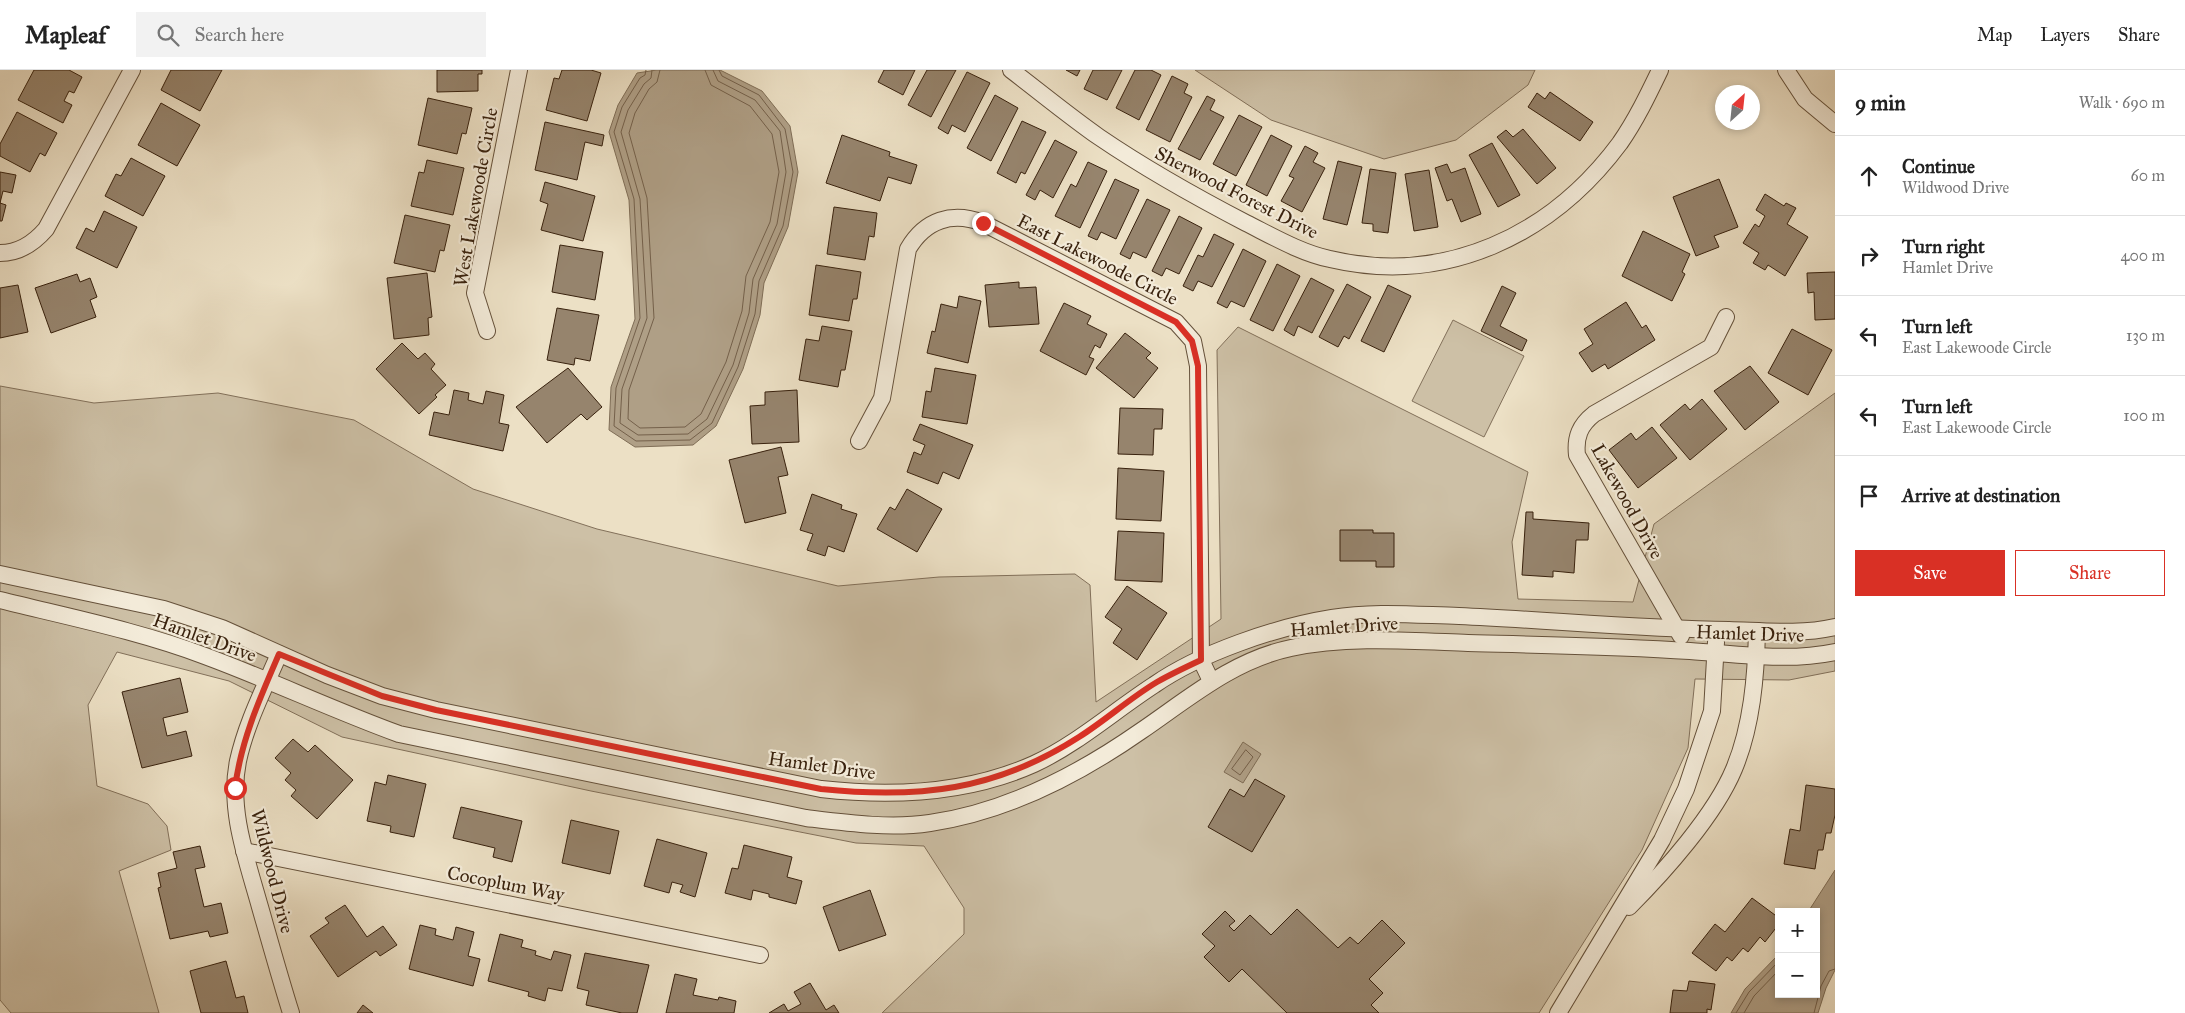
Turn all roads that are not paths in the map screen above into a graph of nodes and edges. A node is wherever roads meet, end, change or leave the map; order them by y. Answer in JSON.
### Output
{"nodes":[{"id":1,"x":132,"y":70,"type":"edge"},
{"id":2,"x":519,"y":70,"type":"edge"},
{"id":3,"x":1011,"y":70,"type":"edge"},
{"id":4,"x":1660,"y":70,"type":"edge"},
{"id":5,"x":1786,"y":70,"type":"edge"},
{"id":6,"x":1835,"y":124,"type":"edge"},
{"id":7,"x":0,"y":252,"type":"edge"},
{"id":8,"x":1726,"y":317,"type":"dead end"},
{"id":9,"x":487,"y":331,"type":"dead end"},
{"id":10,"x":859,"y":441,"type":"dead end"},
{"id":11,"x":0,"y":574,"type":"edge"},
{"id":12,"x":0,"y":600,"type":"edge"},
{"id":13,"x":1835,"y":627,"type":"edge"},
{"id":14,"x":1677,"y":628,"type":"junction"},
{"id":15,"x":1717,"y":630,"type":"junction"},
{"id":16,"x":1757,"y":631,"type":"junction"},
{"id":17,"x":1689,"y":651,"type":"junction"},
{"id":18,"x":1835,"y":652,"type":"edge"},
{"id":19,"x":1715,"y":653,"type":"junction"},
{"id":20,"x":279,"y":654,"type":"junction"},
{"id":21,"x":1756,"y":655,"type":"junction"},
{"id":22,"x":1201,"y":660,"type":"junction"},
{"id":23,"x":1211,"y":681,"type":"junction"},
{"id":24,"x":267,"y":682,"type":"junction"},
{"id":25,"x":244,"y":851,"type":"junction"},
{"id":26,"x":1613,"y":923,"type":"junction"},
{"id":27,"x":760,"y":955,"type":"dead end"},
{"id":28,"x":291,"y":1013,"type":"edge"},
{"id":29,"x":1558,"y":1013,"type":"edge"}],
"edges":[{"from":1,"to":7,"type":"street"},
{"from":2,"to":9,"type":"street","name":"West Lakewoode Circle"},
{"from":3,"to":4,"type":"street","name":"Sherwood Forest Drive"},
{"from":5,"to":6,"type":"street"},
{"from":8,"to":14,"type":"street","name":"Lakewood Drive"},
{"from":10,"to":22,"type":"street","name":"East Lakewoode Circle"},
{"from":11,"to":20,"type":"street","name":"Hamlet Drive"},
{"from":12,"to":24,"type":"street","name":"Hamlet Drive"},
{"from":13,"to":16,"type":"street","name":"Hamlet Drive"},
{"from":14,"to":15,"type":"street","name":"Hamlet Drive"},
{"from":14,"to":17,"type":"street","name":"Lakewood Drive"},
{"from":14,"to":22,"type":"street","name":"Hamlet Drive"},
{"from":15,"to":16,"type":"street","name":"Hamlet Drive"},
{"from":15,"to":19,"type":"street"},
{"from":16,"to":21,"type":"street"},
{"from":17,"to":19,"type":"street","name":"Hamlet Drive"},
{"from":17,"to":23,"type":"street","name":"Hamlet Drive"},
{"from":18,"to":21,"type":"street","name":"Hamlet Drive"},
{"from":19,"to":21,"type":"street","name":"Hamlet Drive"},
{"from":19,"to":26,"type":"street"},
{"from":20,"to":22,"type":"street","name":"Hamlet Drive"},
{"from":20,"to":24,"type":"street","name":"Wildwood Drive"},
{"from":21,"to":26,"type":"street"},
{"from":22,"to":23,"type":"street","name":"East Lakewoode Circle"},
{"from":23,"to":24,"type":"street","name":"Hamlet Drive"},
{"from":24,"to":25,"type":"street","name":"Wildwood Drive"},
{"from":25,"to":27,"type":"street","name":"Cocoplum Way"},
{"from":25,"to":28,"type":"street","name":"Wildwood Drive"},
{"from":26,"to":29,"type":"street"}]}
